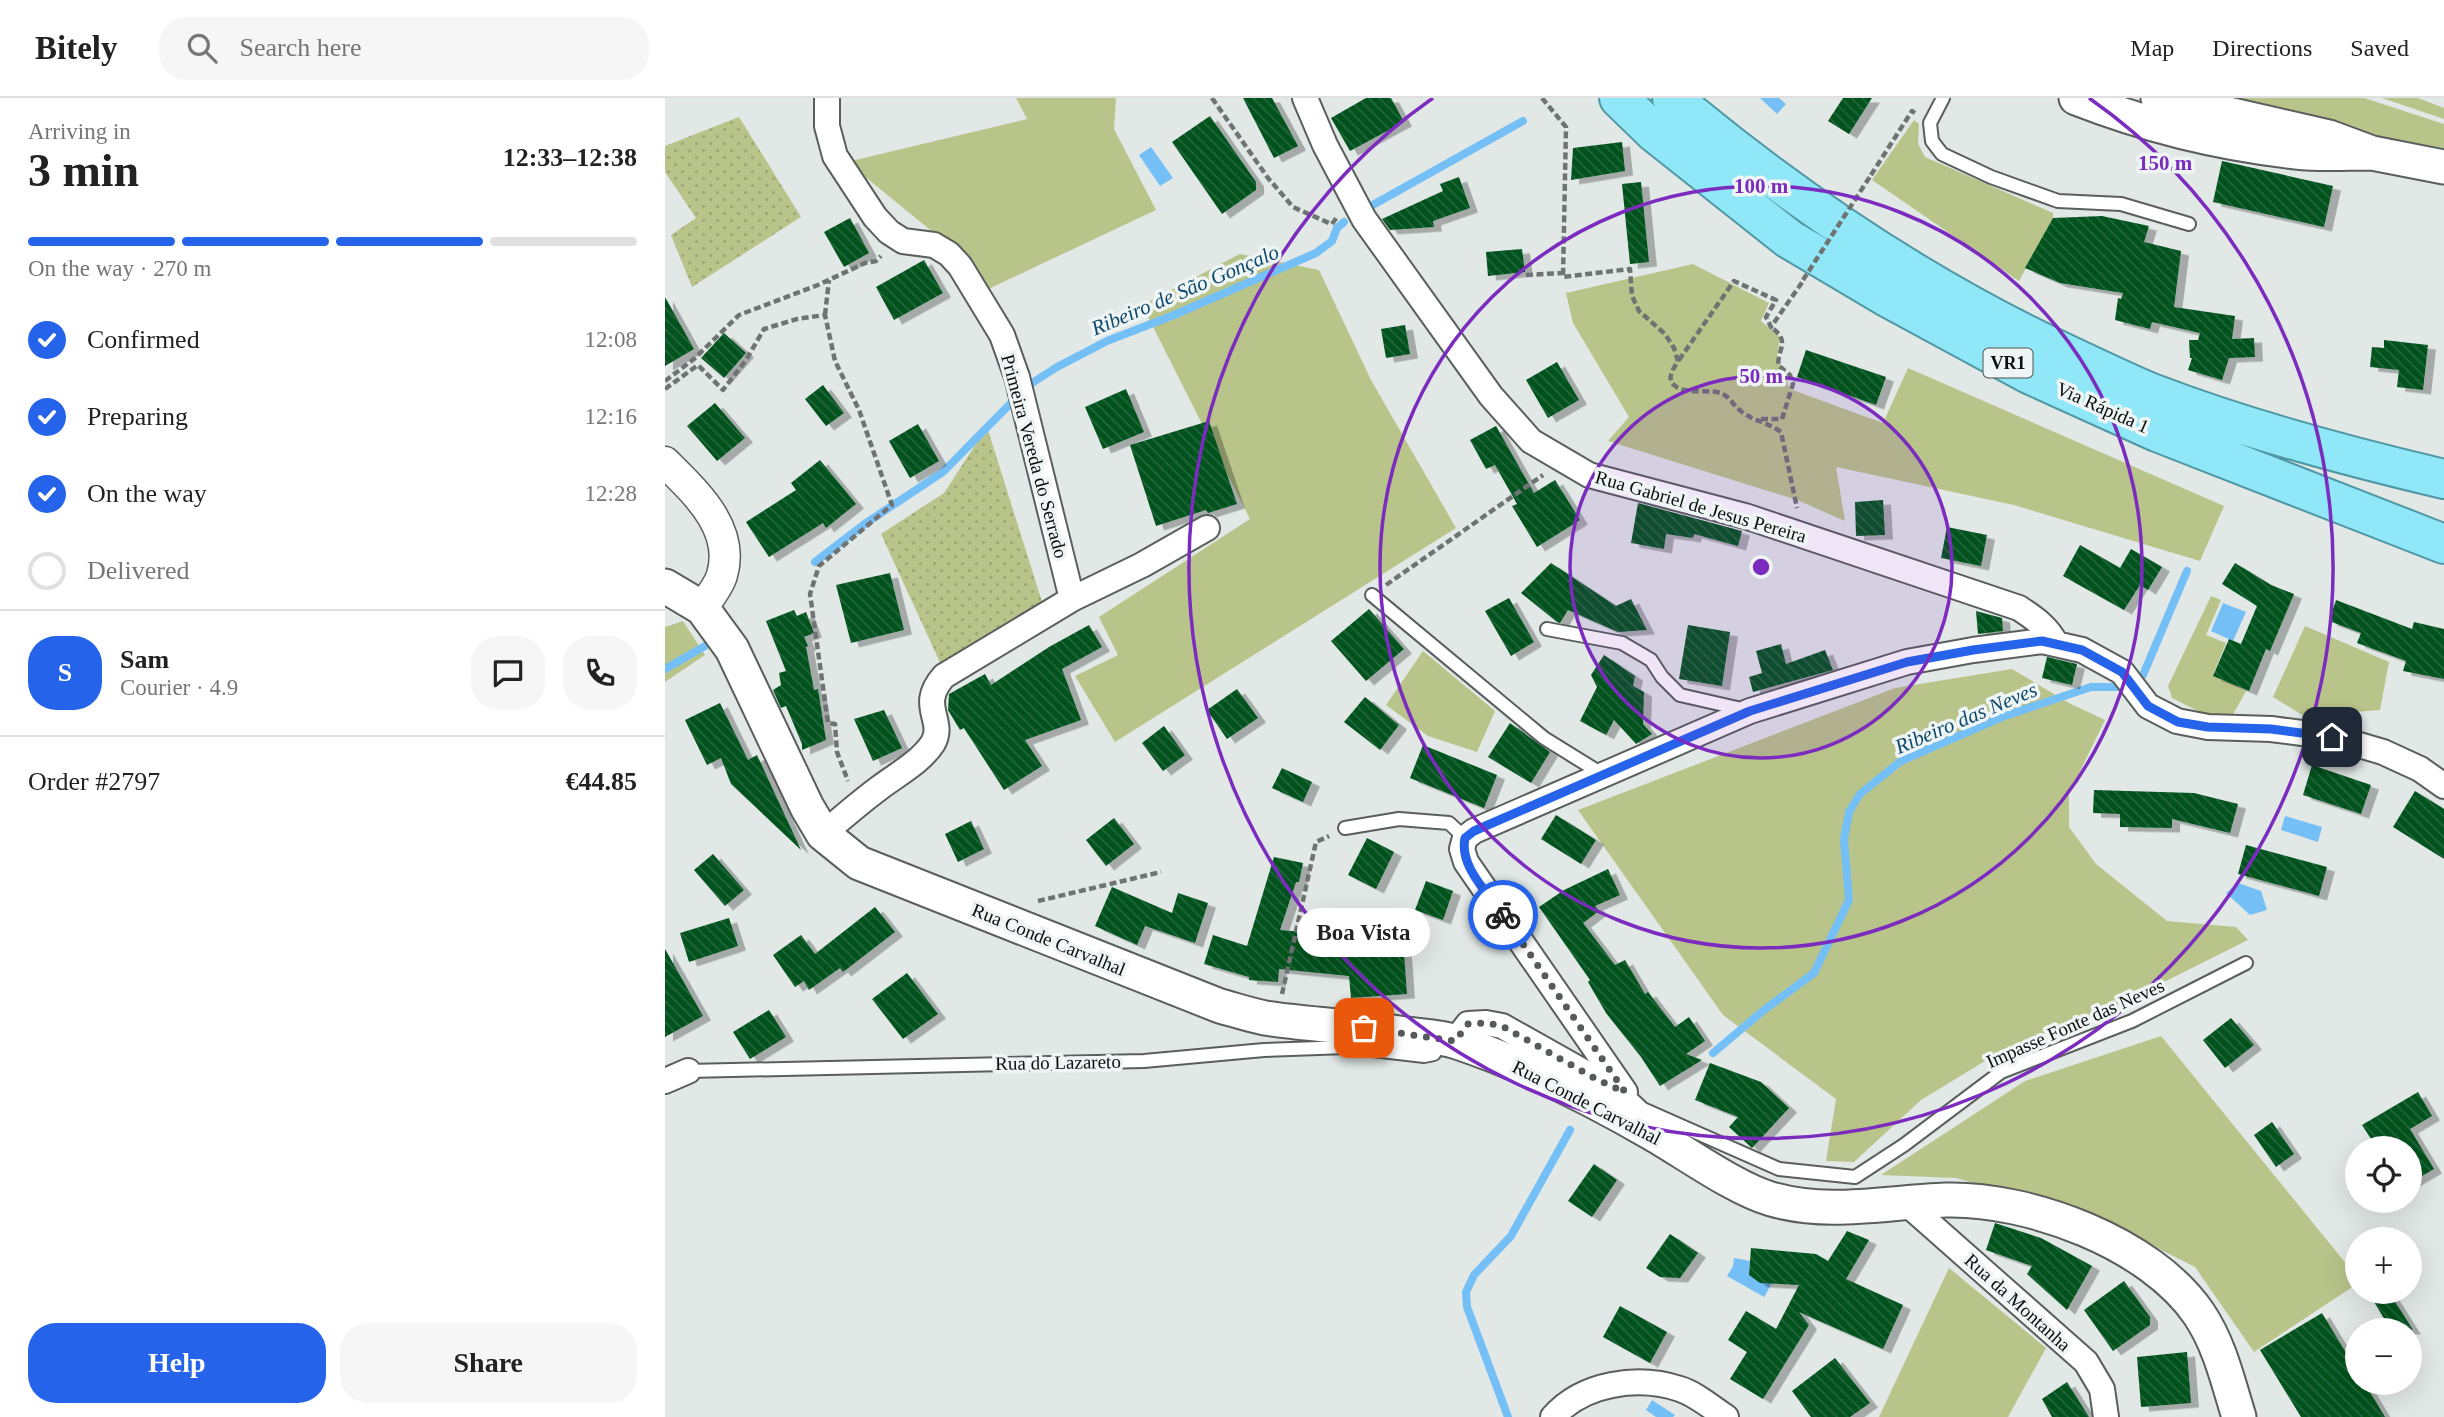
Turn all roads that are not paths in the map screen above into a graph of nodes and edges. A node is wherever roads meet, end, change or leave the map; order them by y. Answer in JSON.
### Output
{"nodes":[{"id":1,"x":827,"y":98,"type":"edge"},
{"id":2,"x":1305,"y":98,"type":"edge"},
{"id":3,"x":1619,"y":98,"type":"edge"},
{"id":4,"x":1672,"y":98,"type":"edge"},
{"id":5,"x":1943,"y":98,"type":"edge"},
{"id":6,"x":2076,"y":98,"type":"edge"},
{"id":7,"x":2158,"y":98,"type":"edge"},
{"id":8,"x":2372,"y":153,"type":"junction"},
{"id":9,"x":2444,"y":167,"type":"edge"},
{"id":10,"x":2189,"y":224,"type":"dead end"},
{"id":11,"x":665,"y":462,"type":"edge"},
{"id":12,"x":2444,"y":479,"type":"edge"},
{"id":13,"x":1207,"y":528,"type":"dead end"},
{"id":14,"x":2444,"y":544,"type":"edge"},
{"id":15,"x":665,"y":586,"type":"edge"},
{"id":16,"x":1372,"y":595,"type":"road end"},
{"id":17,"x":1072,"y":598,"type":"junction"},
{"id":18,"x":702,"y":608,"type":"junction"},
{"id":19,"x":1547,"y":629,"type":"dead end"},
{"id":20,"x":2056,"y":644,"type":"junction"},
{"id":21,"x":1750,"y":711,"type":"junction"},
{"id":22,"x":1602,"y":774,"type":"junction"},
{"id":23,"x":2444,"y":786,"type":"edge"},
{"id":24,"x":1345,"y":828,"type":"dead end"},
{"id":25,"x":823,"y":834,"type":"junction"},
{"id":26,"x":1465,"y":838,"type":"junction"},
{"id":27,"x":2246,"y":964,"type":"dead end"},
{"id":28,"x":1448,"y":1040,"type":"junction"},
{"id":29,"x":688,"y":1071,"type":"joint"},
{"id":30,"x":665,"y":1081,"type":"edge"},
{"id":31,"x":1625,"y":1092,"type":"junction"},
{"id":32,"x":1905,"y":1202,"type":"junction"},
{"id":33,"x":1553,"y":1417,"type":"edge"},
{"id":34,"x":1726,"y":1417,"type":"edge"},
{"id":35,"x":2106,"y":1417,"type":"edge"},
{"id":36,"x":2239,"y":1417,"type":"edge"}],
"edges":[{"from":1,"to":17,"type":"street","name":"Primeira Vereda do Serrado"},
{"from":2,"to":20,"type":"street","name":"Rua Gabriel de Jesus Pereira"},
{"from":3,"to":14,"type":"highway","name":"Via Rápida 1","number":"VR1"},
{"from":4,"to":12,"type":"highway","name":"Via Rápida 1","number":"VR1"},
{"from":5,"to":10,"type":"lane"},
{"from":6,"to":8,"type":"main road"},
{"from":7,"to":8,"type":"main road"},
{"from":8,"to":9,"type":"main road"},
{"from":11,"to":18,"type":"street"},
{"from":13,"to":17,"type":"street"},
{"from":15,"to":18,"type":"main road","name":"Rua Conde Carvalhal"},
{"from":16,"to":22,"type":"lane"},
{"from":17,"to":25,"type":"street"},
{"from":18,"to":25,"type":"main road","name":"Rua Conde Carvalhal"},
{"from":19,"to":21,"type":"lane"},
{"from":20,"to":21,"type":"street"},
{"from":20,"to":23,"type":"street"},
{"from":21,"to":22,"type":"street"},
{"from":22,"to":26,"type":"street"},
{"from":24,"to":26,"type":"lane"},
{"from":25,"to":28,"type":"main road","name":"Rua Conde Carvalhal"},
{"from":26,"to":31,"type":"street"},
{"from":27,"to":31,"type":"lane","name":"Impasse Fonte das Neves"},
{"from":28,"to":29,"type":"lane","name":"Rua do Lazareto"},
{"from":28,"to":31,"type":"street"},
{"from":28,"to":32,"type":"main road","name":"Rua Conde Carvalhal"},
{"from":29,"to":30,"type":"street","name":"Rua do Lazareto"},
{"from":32,"to":35,"type":"street","name":"Rua da Montanha"},
{"from":32,"to":36,"type":"main road","name":"Rua Conde Carvalhal"},
{"from":33,"to":34,"type":"street"}]}
